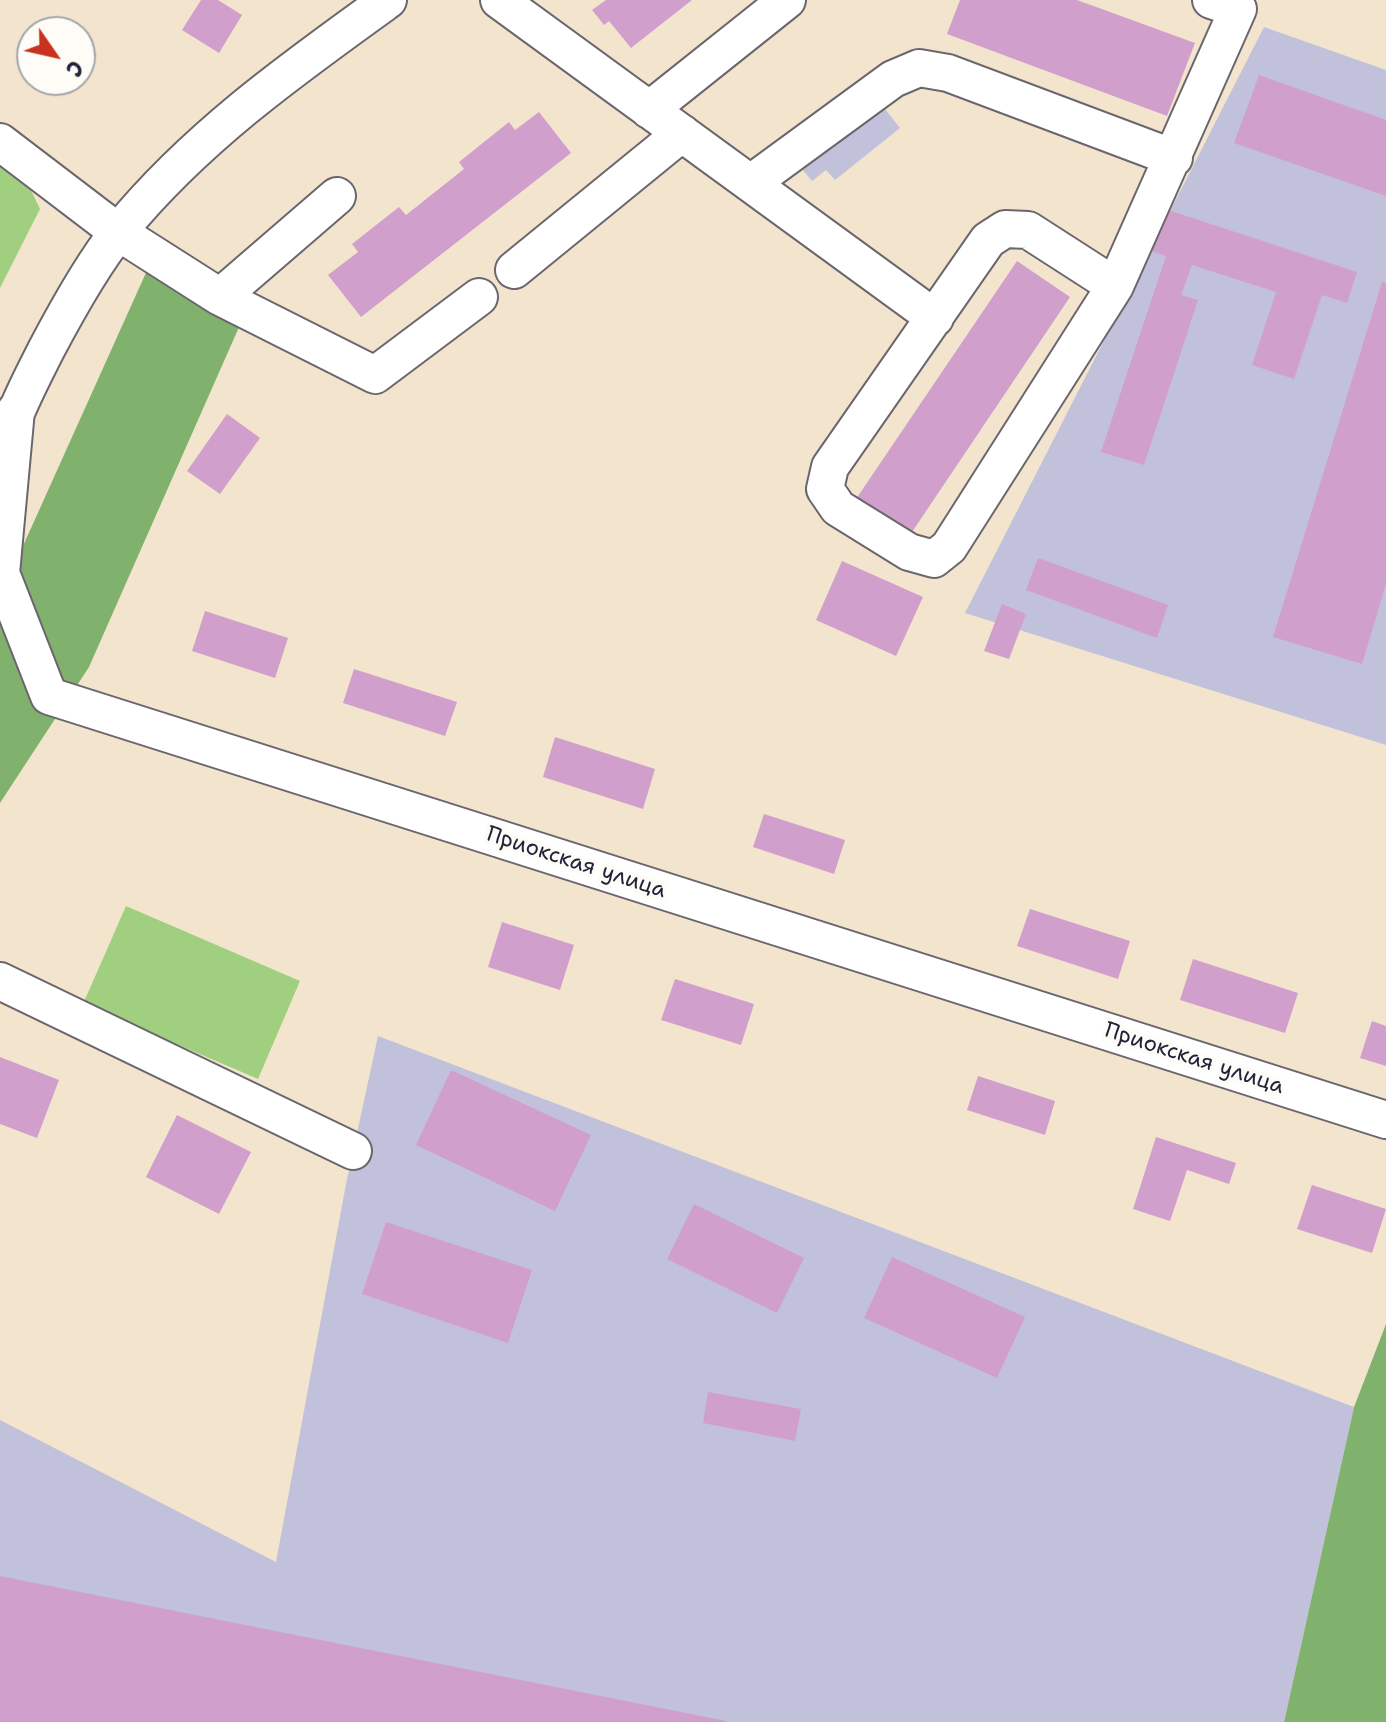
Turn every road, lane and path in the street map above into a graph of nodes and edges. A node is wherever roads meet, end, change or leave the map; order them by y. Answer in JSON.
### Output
{"nodes":[{"id":1,"x":388,"y":0,"type":"edge"},
{"id":2,"x":787,"y":0,"type":"edge"},
{"id":3,"x":1211,"y":0,"type":"edge"},
{"id":4,"x":515,"y":4,"type":"edge"},
{"id":5,"x":649,"y":110,"type":"junction"},
{"id":6,"x":682,"y":133,"type":"junction"},
{"id":7,"x":0,"y":142,"type":"edge"},
{"id":8,"x":1174,"y":158,"type":"junction"},
{"id":9,"x":751,"y":183,"type":"junction"},
{"id":10,"x":337,"y":196,"type":"dead end"},
{"id":11,"x":118,"y":232,"type":"junction"},
{"id":12,"x":514,"y":270,"type":"dead end"},
{"id":13,"x":1115,"y":286,"type":"junction"},
{"id":14,"x":220,"y":297,"type":"junction"},
{"id":15,"x":479,"y":297,"type":"dead end"},
{"id":16,"x":935,"y":318,"type":"junction"},
{"id":17,"x":16,"y":410,"type":"junction"},
{"id":18,"x":0,"y":458,"type":"edge"},
{"id":19,"x":0,"y":981,"type":"edge"},
{"id":20,"x":1386,"y":1120,"type":"edge"},
{"id":21,"x":353,"y":1151,"type":"dead end"}],
"edges":[{"from":1,"to":11,"type":"street"},
{"from":2,"to":5,"type":"street"},
{"from":3,"to":8,"type":"street"},
{"from":4,"to":5,"type":"street"},
{"from":5,"to":6,"type":"street"},
{"from":6,"to":9,"type":"street"},
{"from":6,"to":12,"type":"street"},
{"from":7,"to":11,"type":"street"},
{"from":8,"to":9,"type":"street"},
{"from":8,"to":13,"type":"street"},
{"from":9,"to":16,"type":"street"},
{"from":10,"to":14,"type":"street"},
{"from":11,"to":14,"type":"street"},
{"from":11,"to":17,"type":"street"},
{"from":13,"to":16,"type":"street"},
{"from":13,"to":16,"type":"street"},
{"from":14,"to":15,"type":"street"},
{"from":17,"to":18,"type":"street"},
{"from":17,"to":20,"type":"street","name":"Приокская улица"},
{"from":19,"to":21,"type":"street"}]}
